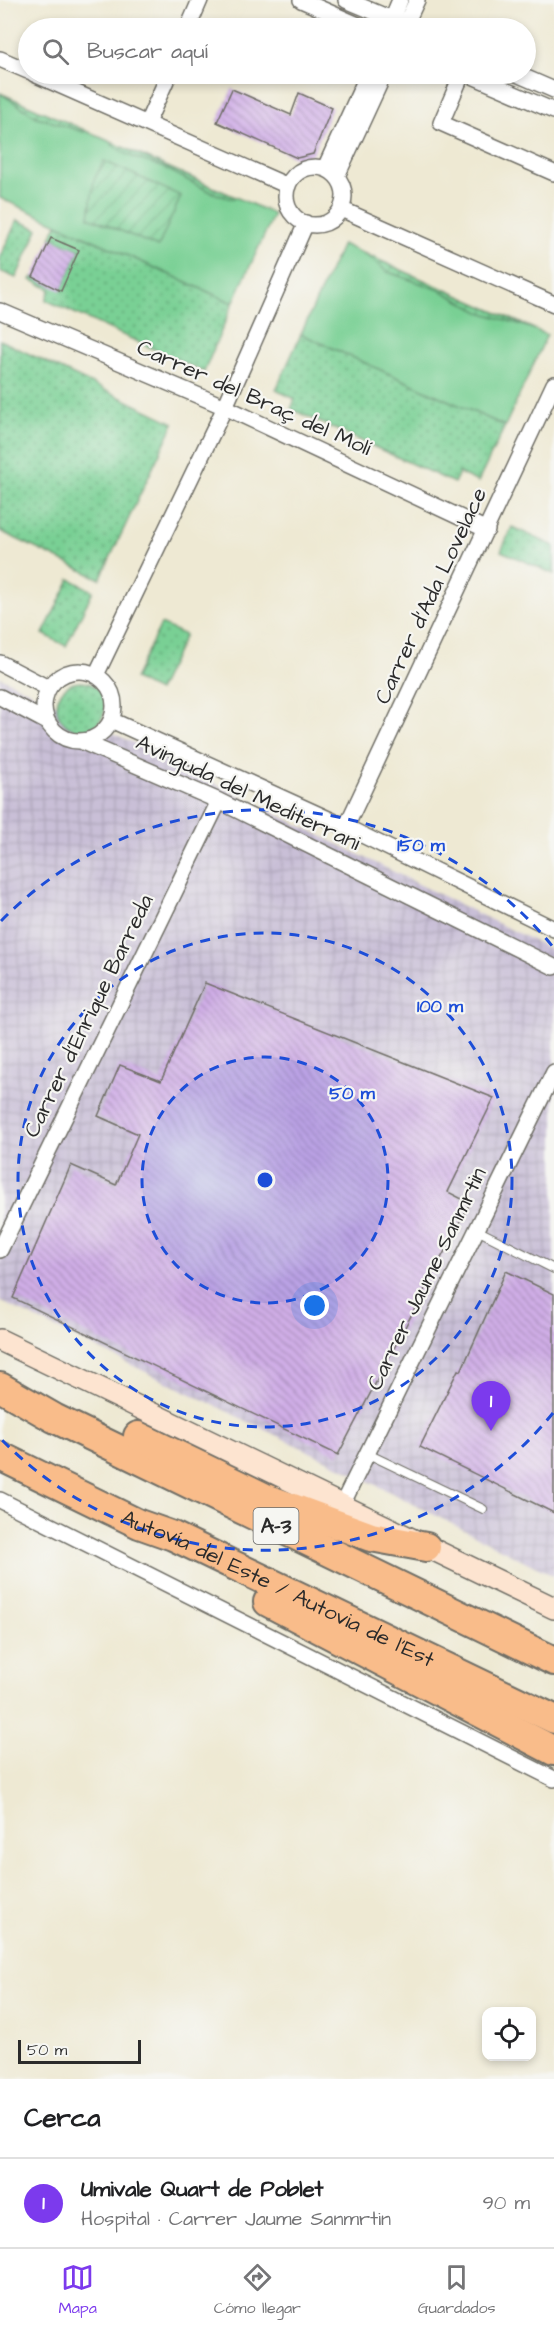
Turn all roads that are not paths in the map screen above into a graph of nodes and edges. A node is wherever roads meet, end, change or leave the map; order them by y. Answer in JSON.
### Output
{"nodes":[{"id":1,"x":201,"y":0,"type":"edge"},
{"id":2,"x":301,"y":0,"type":"edge"},
{"id":3,"x":346,"y":0,"type":"edge"},
{"id":4,"x":400,"y":0,"type":"edge"},
{"id":5,"x":417,"y":0,"type":"edge"},
{"id":6,"x":193,"y":18,"type":"edge"},
{"id":7,"x":342,"y":18,"type":"edge"},
{"id":8,"x":383,"y":18,"type":"edge"},
{"id":9,"x":400,"y":18,"type":"edge"},
{"id":10,"x":405,"y":18,"type":"edge"},
{"id":11,"x":0,"y":59,"type":"edge"},
{"id":12,"x":18,"y":67,"type":"edge"},
{"id":13,"x":536,"y":82,"type":"edge"},
{"id":14,"x":57,"y":84,"type":"edge"},
{"id":15,"x":165,"y":84,"type":"edge"},
{"id":16,"x":364,"y":84,"type":"edge"},
{"id":17,"x":379,"y":84,"type":"edge"},
{"id":18,"x":458,"y":84,"type":"edge"},
{"id":19,"x":491,"y":84,"type":"edge"},
{"id":20,"x":554,"y":90,"type":"edge"},
{"id":21,"x":554,"y":111,"type":"edge"},
{"id":22,"x":147,"y":123,"type":"junction"},
{"id":23,"x":331,"y":172,"type":"junction"},
{"id":24,"x":554,"y":173,"type":"edge"},
{"id":25,"x":288,"y":186,"type":"junction"},
{"id":26,"x":341,"y":209,"type":"junction"},
{"id":27,"x":306,"y":223,"type":"junction"},
{"id":28,"x":554,"y":304,"type":"edge"},
{"id":29,"x":0,"y":311,"type":"edge"},
{"id":30,"x":554,"y":384,"type":"edge"},
{"id":31,"x":225,"y":407,"type":"junction"},
{"id":32,"x":487,"y":530,"type":"junction"},
{"id":33,"x":0,"y":663,"type":"edge"},
{"id":34,"x":96,"y":675,"type":"junction"},
{"id":35,"x":48,"y":688,"type":"junction"},
{"id":36,"x":0,"y":697,"type":"edge"},
{"id":37,"x":111,"y":720,"type":"junction"},
{"id":38,"x":47,"y":722,"type":"junction"},
{"id":39,"x":83,"y":742,"type":"junction"},
{"id":40,"x":219,"y":801,"type":"junction"},
{"id":41,"x":346,"y":827,"type":"junction"},
{"id":42,"x":554,"y":929,"type":"edge"},
{"id":43,"x":554,"y":967,"type":"edge"},
{"id":44,"x":554,"y":1072,"type":"edge"},
{"id":45,"x":477,"y":1230,"type":"junction"},
{"id":46,"x":0,"y":1250,"type":"edge"},
{"id":47,"x":554,"y":1269,"type":"edge"},
{"id":48,"x":0,"y":1340,"type":"edge"},
{"id":49,"x":0,"y":1385,"type":"edge"},
{"id":50,"x":366,"y":1453,"type":"junction"},
{"id":51,"x":0,"y":1456,"type":"edge"},
{"id":52,"x":0,"y":1500,"type":"edge"},
{"id":53,"x":341,"y":1507,"type":"junction"},
{"id":54,"x":483,"y":1509,"type":"dead end"},
{"id":55,"x":140,"y":1524,"type":"junction"},
{"id":56,"x":426,"y":1548,"type":"junction"},
{"id":57,"x":554,"y":1608,"type":"edge"},
{"id":58,"x":554,"y":1661,"type":"edge"},
{"id":59,"x":554,"y":1719,"type":"edge"},
{"id":60,"x":554,"y":1752,"type":"edge"},
{"id":61,"x":554,"y":1779,"type":"edge"}],
"edges":[{"from":1,"to":6,"type":"street"},
{"from":2,"to":7,"type":"street"},
{"from":3,"to":8,"type":"street"},
{"from":4,"to":9,"type":"street"},
{"from":5,"to":10,"type":"street"},
{"from":11,"to":12,"type":"street"},
{"from":13,"to":20,"type":"street"},
{"from":14,"to":22,"type":"street"},
{"from":15,"to":22,"type":"street"},
{"from":16,"to":23,"type":"street"},
{"from":17,"to":23,"type":"street"},
{"from":18,"to":24,"type":"street"},
{"from":19,"to":21,"type":"street"},
{"from":22,"to":25,"type":"street"},
{"from":23,"to":25,"type":"street"},
{"from":23,"to":26,"type":"street"},
{"from":25,"to":27,"type":"street"},
{"from":26,"to":27,"type":"street"},
{"from":26,"to":28,"type":"street"},
{"from":27,"to":31,"type":"street"},
{"from":29,"to":31,"type":"street","name":"Carrer del Braç del Molí"},
{"from":30,"to":32,"type":"street","name":"Carrer d'Ada Lovelace"},
{"from":31,"to":32,"type":"street","name":"Carrer del Braç del Molí"},
{"from":31,"to":34,"type":"street"},
{"from":32,"to":41,"type":"street","name":"Carrer d'Ada Lovelace"},
{"from":33,"to":35,"type":"street"},
{"from":34,"to":35,"type":"street"},
{"from":34,"to":37,"type":"street"},
{"from":35,"to":38,"type":"street"},
{"from":36,"to":38,"type":"street"},
{"from":37,"to":39,"type":"street"},
{"from":37,"to":41,"type":"street","name":"Avinguda del Mediterrani"},
{"from":38,"to":39,"type":"street"},
{"from":39,"to":40,"type":"street","name":"Avinguda del Mediterrani"},
{"from":40,"to":43,"type":"street","name":"Avinguda del Mediterrani"},
{"from":40,"to":46,"type":"street","name":"Carrer d'Enrique Barreda"},
{"from":41,"to":42,"type":"street","name":"Avinguda del Mediterrani"},
{"from":44,"to":45,"type":"street","name":"Carrer Jaume Sanmrtin"},
{"from":45,"to":47,"type":"lane"},
{"from":45,"to":50,"type":"street","name":"Carrer Jaume Sanmrtin"},
{"from":48,"to":53,"type":"street"},
{"from":49,"to":56,"type":"highway"},
{"from":49,"to":58,"type":"highway","number":"A-3"},
{"from":50,"to":53,"type":"street","name":"Carrer Jaume Sanmrtin"},
{"from":50,"to":54,"type":"lane"},
{"from":51,"to":55,"type":"highway","name":"Autovía del Este / Autovia de l'Est","number":"A-3"},
{"from":52,"to":61,"type":"street"},
{"from":53,"to":56,"type":"street"},
{"from":55,"to":59,"type":"highway","name":"Autovía del Este / Autovia de l'Est","number":"A-3"},
{"from":55,"to":60,"type":"highway"},
{"from":56,"to":57,"type":"street"}]}
